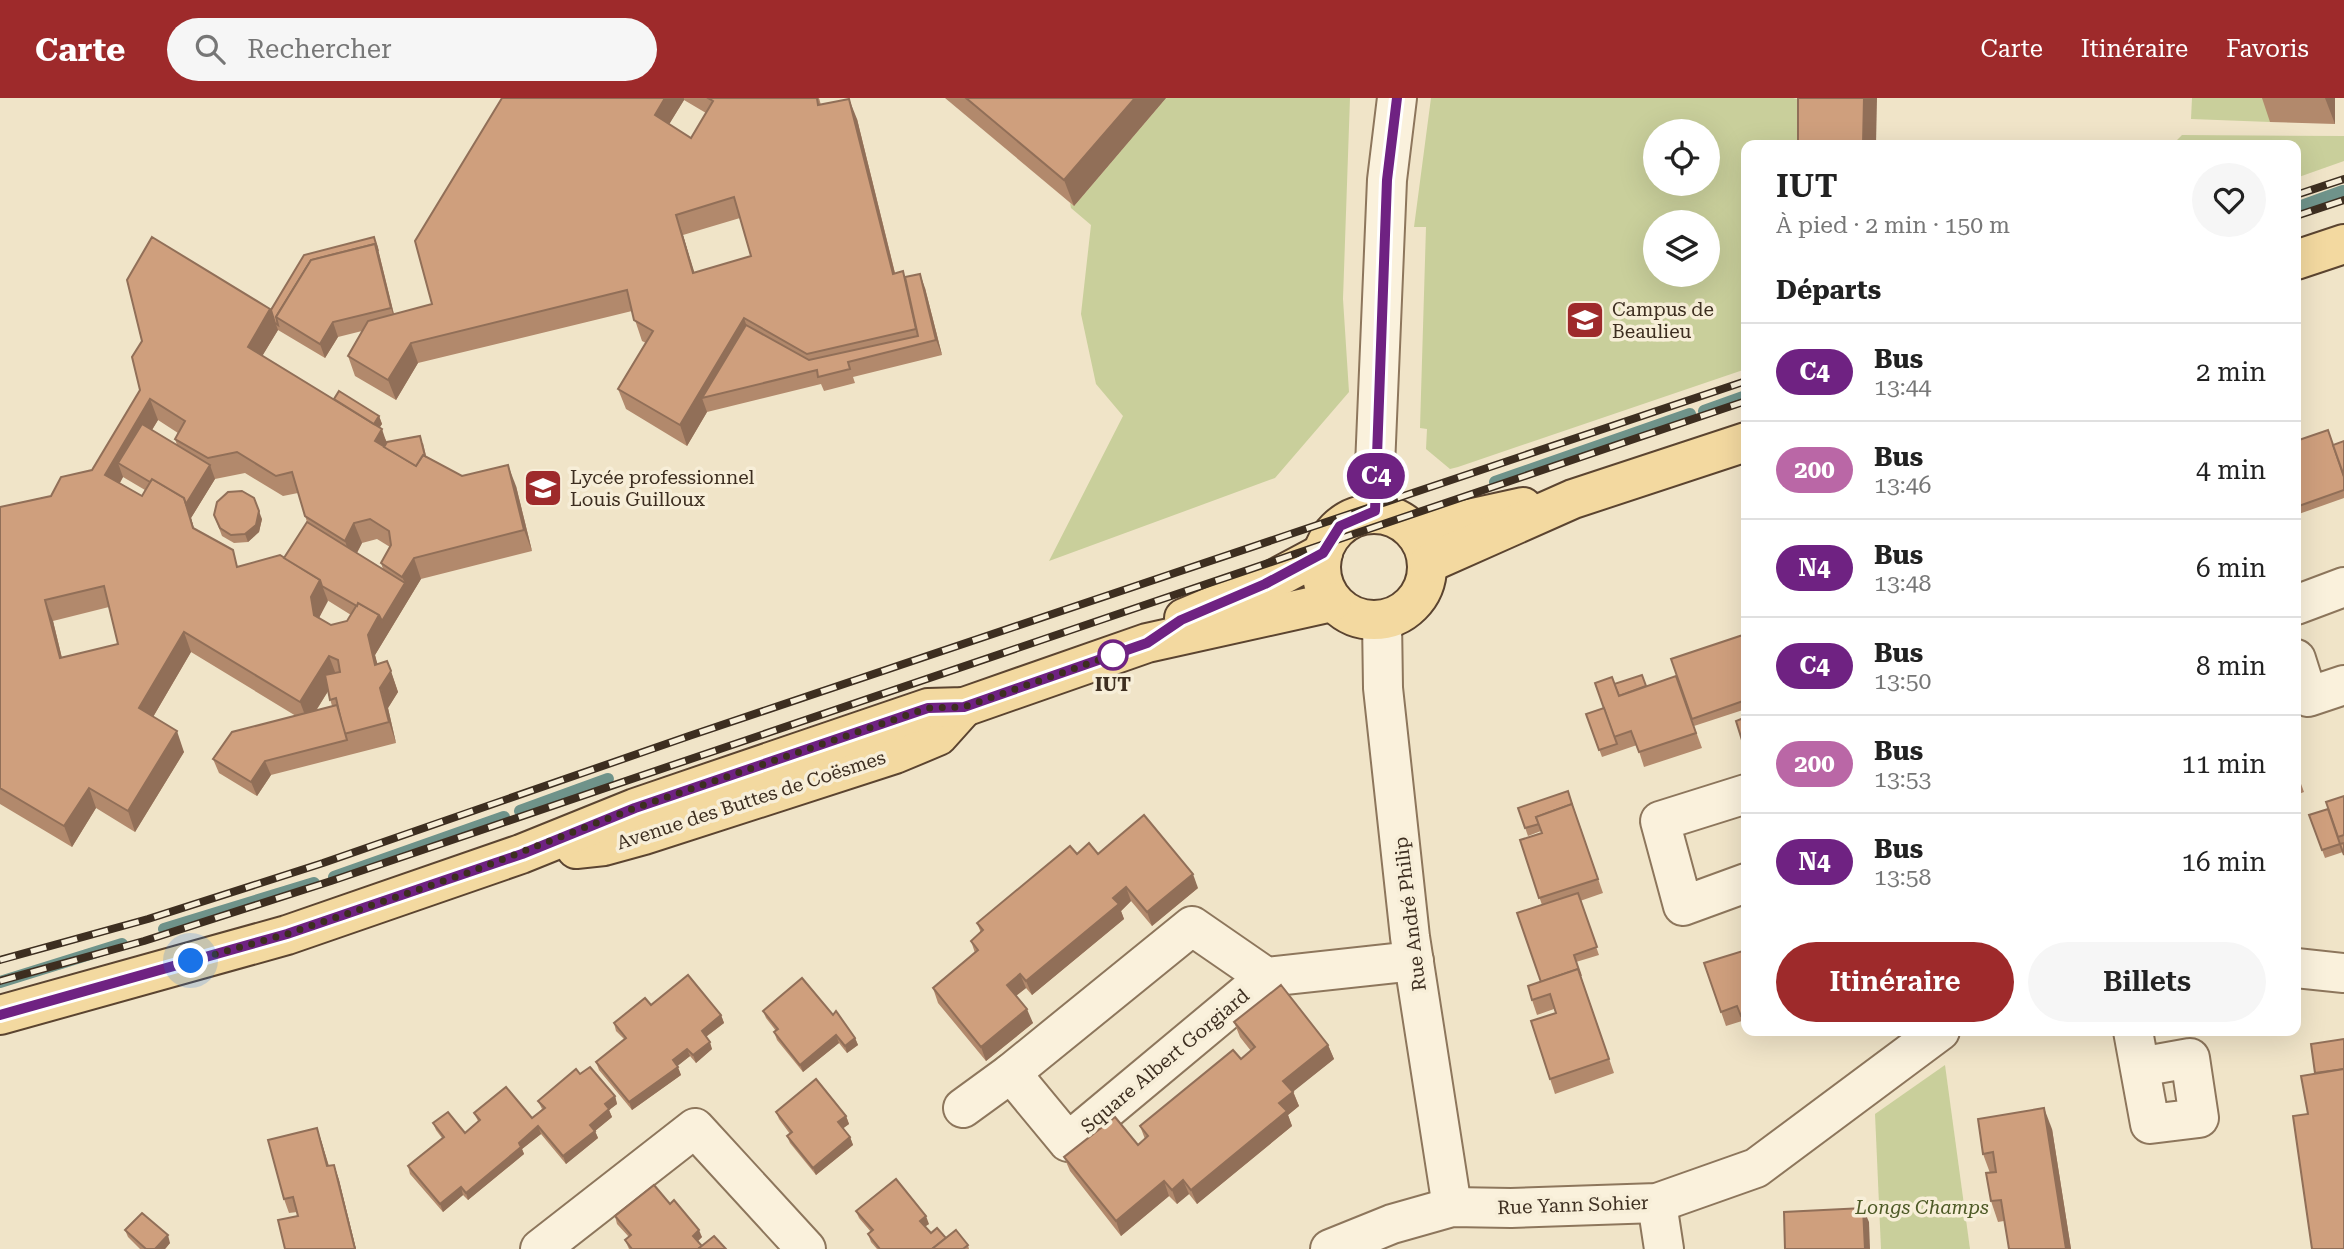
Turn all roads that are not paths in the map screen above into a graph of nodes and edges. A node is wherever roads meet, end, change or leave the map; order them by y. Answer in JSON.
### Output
{"nodes":[{"id":1,"x":1397,"y":98,"type":"edge"},
{"id":2,"x":2344,"y":244,"type":"edge"},
{"id":3,"x":2301,"y":258,"type":"edge"},
{"id":4,"x":1741,"y":444,"type":"edge"},
{"id":5,"x":1373,"y":513,"type":"junction"},
{"id":6,"x":1422,"y":547,"type":"junction"},
{"id":7,"x":1323,"y":553,"type":"junction"},
{"id":8,"x":2344,"y":587,"type":"edge"},
{"id":9,"x":1332,"y":602,"type":"junction"},
{"id":10,"x":2301,"y":603,"type":"edge"},
{"id":11,"x":1382,"y":620,"type":"junction"},
{"id":12,"x":1147,"y":643,"type":"junction"},
{"id":13,"x":2301,"y":675,"type":"edge"},
{"id":14,"x":2344,"y":685,"type":"edge"},
{"id":15,"x":1741,"y":796,"type":"edge"},
{"id":16,"x":1741,"y":885,"type":"edge"},
{"id":17,"x":1414,"y":961,"type":"junction"},
{"id":18,"x":2301,"y":969,"type":"edge"},
{"id":19,"x":2344,"y":973,"type":"edge"},
{"id":20,"x":1266,"y":977,"type":"junction"},
{"id":21,"x":0,"y":1015,"type":"edge"},
{"id":22,"x":1933,"y":1036,"type":"edge"},
{"id":23,"x":1011,"y":1073,"type":"junction"},
{"id":24,"x":963,"y":1108,"type":"dead end"},
{"id":25,"x":1657,"y":1203,"type":"junction"},
{"id":26,"x":1452,"y":1207,"type":"junction"},
{"id":27,"x":540,"y":1249,"type":"edge"},
{"id":28,"x":806,"y":1249,"type":"edge"},
{"id":29,"x":1330,"y":1249,"type":"edge"},
{"id":30,"x":1664,"y":1249,"type":"edge"}],
"edges":[{"from":1,"to":5,"type":"street"},
{"from":2,"to":3,"type":"main road"},
{"from":4,"to":6,"type":"main road"},
{"from":5,"to":6,"type":"main road"},
{"from":5,"to":7,"type":"main road"},
{"from":6,"to":11,"type":"main road"},
{"from":7,"to":9,"type":"main road"},
{"from":7,"to":12,"type":"main road","name":"Avenue des Buttes de Coësmes"},
{"from":8,"to":10,"type":"street"},
{"from":9,"to":11,"type":"main road"},
{"from":9,"to":12,"type":"main road","name":"Avenue des Buttes de Coësmes"},
{"from":11,"to":17,"type":"street","name":"Rue André Philip"},
{"from":12,"to":21,"type":"main road","name":"Avenue des Buttes de Coësmes"},
{"from":13,"to":14,"type":"street"},
{"from":15,"to":16,"type":"street"},
{"from":17,"to":20,"type":"street","name":"Square Albert Gorgiard"},
{"from":17,"to":26,"type":"street","name":"Rue André Philip"},
{"from":18,"to":19,"type":"street"},
{"from":20,"to":23,"type":"street","name":"Square Albert Gorgiard"},
{"from":20,"to":23,"type":"street","name":"Square Albert Gorgiard"},
{"from":22,"to":25,"type":"street","name":"Rue Yann Sohier"},
{"from":23,"to":24,"type":"street","name":"Square Albert Gorgiard"},
{"from":25,"to":26,"type":"street","name":"Rue Yann Sohier"},
{"from":25,"to":30,"type":"street"},
{"from":26,"to":29,"type":"street","name":"Rue Yann Sohier"},
{"from":27,"to":28,"type":"street"}]}
